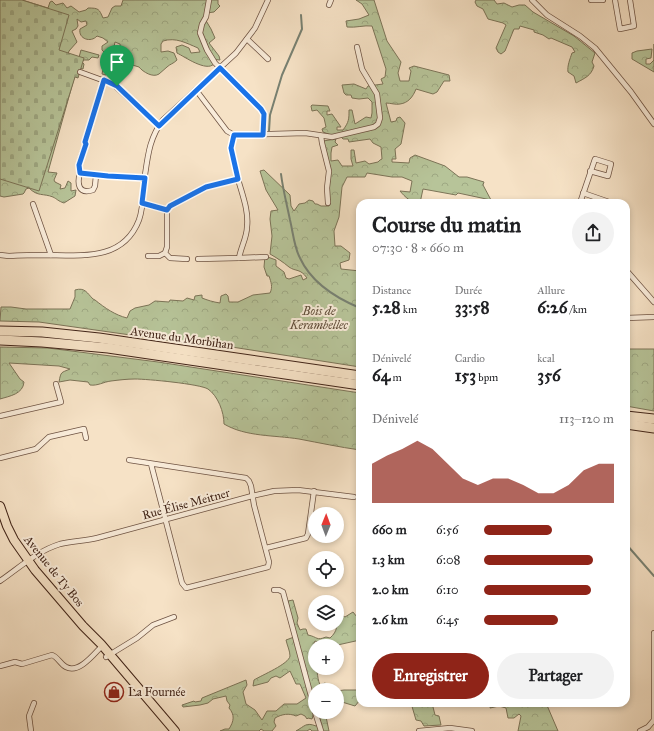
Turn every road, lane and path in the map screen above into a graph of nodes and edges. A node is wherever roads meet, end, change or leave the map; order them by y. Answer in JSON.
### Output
{"nodes":[{"id":1,"x":209,"y":0,"type":"edge"},
{"id":2,"x":268,"y":0,"type":"edge"},
{"id":3,"x":331,"y":0,"type":"edge"},
{"id":4,"x":532,"y":0,"type":"edge"},
{"id":5,"x":591,"y":0,"type":"edge"},
{"id":6,"x":603,"y":0,"type":"edge"},
{"id":7,"x":615,"y":0,"type":"edge"},
{"id":8,"x":630,"y":0,"type":"edge"},
{"id":9,"x":329,"y":5,"type":"dead end"},
{"id":10,"x":247,"y":39,"type":"junction"},
{"id":11,"x":356,"y":47,"type":"dead end"},
{"id":12,"x":268,"y":59,"type":"dead end"},
{"id":13,"x":220,"y":68,"type":"junction"},
{"id":14,"x":80,"y":72,"type":"dead end"},
{"id":15,"x":104,"y":80,"type":"junction"},
{"id":16,"x":196,"y":90,"type":"junction"},
{"id":17,"x":654,"y":124,"type":"edge"},
{"id":18,"x":159,"y":126,"type":"junction"},
{"id":19,"x":234,"y":135,"type":"junction"},
{"id":20,"x":263,"y":135,"type":"junction"},
{"id":21,"x":322,"y":136,"type":"junction"},
{"id":22,"x":590,"y":171,"type":"junction"},
{"id":23,"x":80,"y":173,"type":"junction"},
{"id":24,"x":96,"y":175,"type":"junction"},
{"id":25,"x":145,"y":178,"type":"junction"},
{"id":26,"x":238,"y":179,"type":"junction"},
{"id":27,"x":583,"y":193,"type":"junction"},
{"id":28,"x":581,"y":199,"type":"edge"},
{"id":29,"x":600,"y":199,"type":"edge"},
{"id":30,"x":142,"y":203,"type":"junction"},
{"id":31,"x":328,"y":203,"type":"dead end"},
{"id":32,"x":33,"y":204,"type":"dead end"},
{"id":33,"x":167,"y":210,"type":"junction"},
{"id":34,"x":165,"y":253,"type":"junction"},
{"id":35,"x":0,"y":255,"type":"edge"},
{"id":36,"x":51,"y":255,"type":"junction"},
{"id":37,"x":148,"y":256,"type":"dead end"},
{"id":38,"x":266,"y":257,"type":"dead end"},
{"id":39,"x":187,"y":258,"type":"dead end"},
{"id":40,"x":240,"y":258,"type":"junction"},
{"id":41,"x":198,"y":259,"type":"dead end"},
{"id":42,"x":630,"y":274,"type":"edge"},
{"id":43,"x":630,"y":278,"type":"edge"},
{"id":44,"x":634,"y":279,"type":"junction"},
{"id":45,"x":654,"y":302,"type":"edge"},
{"id":46,"x":654,"y":317,"type":"edge"},
{"id":47,"x":630,"y":318,"type":"edge"},
{"id":48,"x":0,"y":330,"type":"edge"},
{"id":49,"x":0,"y":340,"type":"edge"},
{"id":50,"x":356,"y":375,"type":"edge"},
{"id":51,"x":56,"y":384,"type":"dead end"},
{"id":52,"x":356,"y":384,"type":"edge"},
{"id":53,"x":0,"y":416,"type":"edge"},
{"id":54,"x":630,"y":416,"type":"edge"},
{"id":55,"x":654,"y":419,"type":"edge"},
{"id":56,"x":630,"y":425,"type":"edge"},
{"id":57,"x":654,"y":428,"type":"edge"},
{"id":58,"x":86,"y":438,"type":"dead end"},
{"id":59,"x":0,"y":458,"type":"edge"},
{"id":60,"x":129,"y":460,"type":"dead end"},
{"id":61,"x":151,"y":464,"type":"junction"},
{"id":62,"x":314,"y":491,"type":"junction"},
{"id":63,"x":252,"y":496,"type":"junction"},
{"id":64,"x":354,"y":497,"type":"dead end"},
{"id":65,"x":0,"y":506,"type":"edge"},
{"id":66,"x":165,"y":520,"type":"junction"},
{"id":67,"x":266,"y":548,"type":"junction"},
{"id":68,"x":28,"y":561,"type":"junction"},
{"id":69,"x":0,"y":581,"type":"edge"},
{"id":70,"x":274,"y":590,"type":"dead end"},
{"id":71,"x":174,"y":616,"type":"dead end"},
{"id":72,"x":654,"y":633,"type":"edge"},
{"id":73,"x":101,"y":647,"type":"junction"},
{"id":74,"x":108,"y":656,"type":"junction"},
{"id":75,"x":0,"y":666,"type":"edge"},
{"id":76,"x":308,"y":686,"type":"edge"},
{"id":77,"x":34,"y":703,"type":"dead end"},
{"id":78,"x":317,"y":719,"type":"edge"},
{"id":79,"x":428,"y":730,"type":"edge"},
{"id":80,"x":31,"y":731,"type":"edge"},
{"id":81,"x":168,"y":731,"type":"edge"},
{"id":82,"x":175,"y":731,"type":"edge"},
{"id":83,"x":321,"y":731,"type":"edge"},
{"id":84,"x":419,"y":731,"type":"edge"},
{"id":85,"x":472,"y":731,"type":"edge"},
{"id":86,"x":640,"y":731,"type":"edge"}],
"edges":[{"from":1,"to":13,"type":"street"},
{"from":2,"to":10,"type":"street"},
{"from":3,"to":9,"type":"street"},
{"from":4,"to":17,"type":"street"},
{"from":5,"to":6,"type":"street"},
{"from":7,"to":8,"type":"street"},
{"from":10,"to":12,"type":"street"},
{"from":10,"to":13,"type":"street"},
{"from":11,"to":21,"type":"street"},
{"from":13,"to":16,"type":"street"},
{"from":13,"to":20,"type":"street"},
{"from":14,"to":15,"type":"street"},
{"from":15,"to":18,"type":"street"},
{"from":15,"to":23,"type":"street"},
{"from":16,"to":18,"type":"street"},
{"from":16,"to":19,"type":"street"},
{"from":18,"to":25,"type":"street"},
{"from":19,"to":20,"type":"street"},
{"from":19,"to":26,"type":"street"},
{"from":20,"to":21,"type":"street"},
{"from":21,"to":31,"type":"street"},
{"from":22,"to":22,"type":"street"},
{"from":22,"to":27,"type":"street"},
{"from":23,"to":24,"type":"street"},
{"from":23,"to":24,"type":"street"},
{"from":24,"to":25,"type":"street"},
{"from":25,"to":30,"type":"street"},
{"from":26,"to":33,"type":"street"},
{"from":26,"to":40,"type":"street"},
{"from":27,"to":28,"type":"street"},
{"from":27,"to":29,"type":"street"},
{"from":30,"to":33,"type":"street"},
{"from":30,"to":36,"type":"street"},
{"from":32,"to":36,"type":"street"},
{"from":33,"to":34,"type":"street"},
{"from":34,"to":37,"type":"street"},
{"from":34,"to":39,"type":"street"},
{"from":35,"to":36,"type":"street"},
{"from":38,"to":40,"type":"street"},
{"from":40,"to":41,"type":"street"},
{"from":42,"to":44,"type":"street"},
{"from":43,"to":44,"type":"street"},
{"from":44,"to":45,"type":"street"},
{"from":46,"to":47,"type":"street"},
{"from":48,"to":50,"type":"highway","name":"Avenue du Morbihan"},
{"from":49,"to":52,"type":"highway","name":"Avenue du Morbihan"},
{"from":51,"to":53,"type":"street"},
{"from":54,"to":55,"type":"highway"},
{"from":56,"to":57,"type":"highway"},
{"from":58,"to":59,"type":"street"},
{"from":60,"to":61,"type":"street"},
{"from":61,"to":63,"type":"street"},
{"from":61,"to":66,"type":"street"},
{"from":62,"to":63,"type":"street","name":"Rue Élise Meitner"},
{"from":62,"to":64,"type":"street","name":"Rue Élise Meitner"},
{"from":62,"to":67,"type":"street"},
{"from":63,"to":66,"type":"street","name":"Rue Élise Meitner"},
{"from":63,"to":67,"type":"street"},
{"from":65,"to":68,"type":"main road","name":"Avenue de Ty Bos"},
{"from":66,"to":67,"type":"street"},
{"from":66,"to":68,"type":"street","name":"Rue Élise Meitner"},
{"from":68,"to":69,"type":"street","name":"Rue Élise Meitner"},
{"from":68,"to":73,"type":"main road","name":"Avenue de Ty Bos"},
{"from":70,"to":76,"type":"street"},
{"from":71,"to":74,"type":"street"},
{"from":72,"to":86,"type":"street"},
{"from":73,"to":74,"type":"main road","name":"Avenue de Ty Bos"},
{"from":73,"to":75,"type":"street"},
{"from":74,"to":81,"type":"main road","name":"Avenue de Ty Bos"},
{"from":74,"to":82,"type":"main road","name":"Avenue de Ty Bos"},
{"from":77,"to":80,"type":"street"},
{"from":78,"to":83,"type":"street"},
{"from":79,"to":84,"type":"street"},
{"from":79,"to":85,"type":"street"}]}
